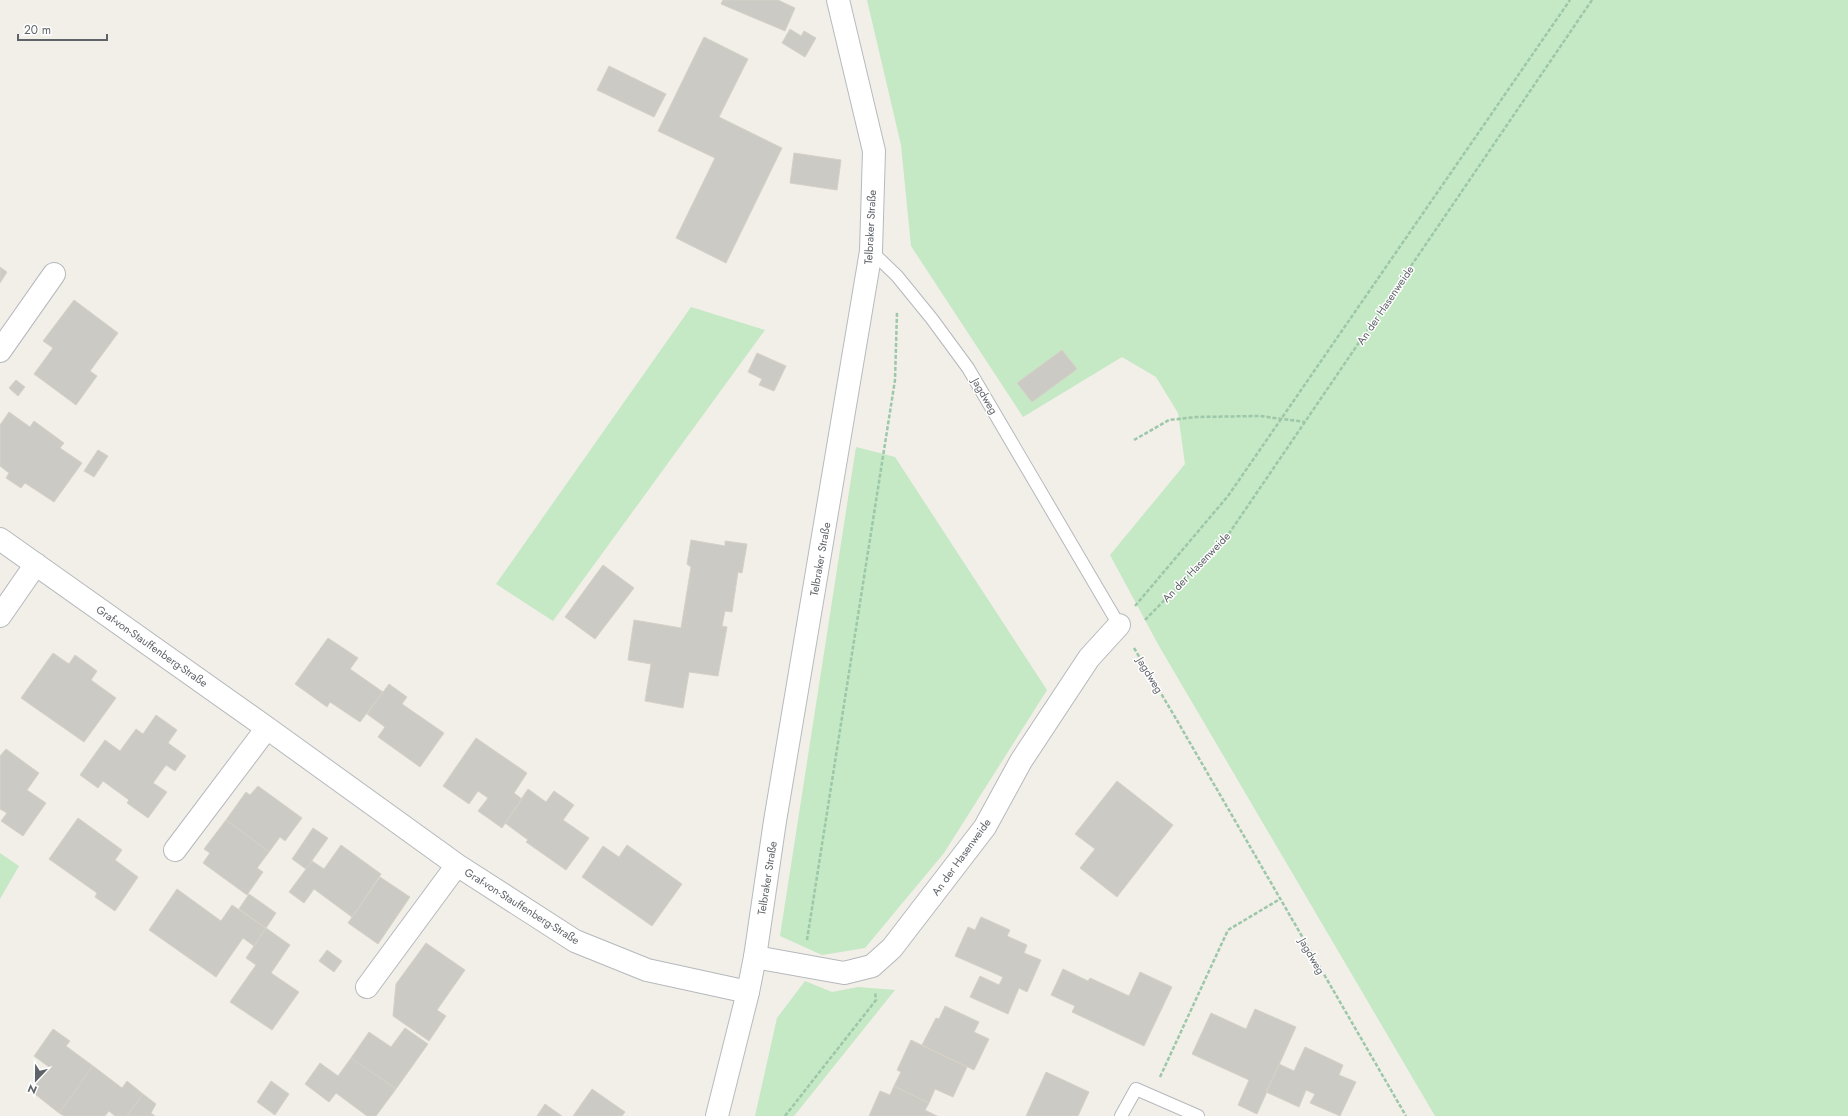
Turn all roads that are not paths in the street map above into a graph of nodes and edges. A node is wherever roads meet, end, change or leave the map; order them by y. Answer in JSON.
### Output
{"nodes":[{"id":1,"x":838,"y":0,"type":"edge"},
{"id":2,"x":871,"y":251,"type":"junction"},
{"id":3,"x":54,"y":274,"type":"dead end"},
{"id":4,"x":0,"y":351,"type":"edge"},
{"id":5,"x":0,"y":539,"type":"edge"},
{"id":6,"x":36,"y":564,"type":"junction"},
{"id":7,"x":0,"y":616,"type":"edge"},
{"id":8,"x":1119,"y":625,"type":"joint"},
{"id":9,"x":267,"y":728,"type":"junction"},
{"id":10,"x":175,"y":850,"type":"dead end"},
{"id":11,"x":457,"y":866,"type":"junction"},
{"id":12,"x":755,"y":957,"type":"junction"},
{"id":13,"x":367,"y":987,"type":"dead end"},
{"id":14,"x":748,"y":992,"type":"junction"},
{"id":15,"x":717,"y":1116,"type":"edge"},
{"id":16,"x":1121,"y":1116,"type":"edge"},
{"id":17,"x":1198,"y":1116,"type":"edge"}],
"edges":[{"from":1,"to":2,"type":"street","name":"Telbraker Straße"},
{"from":2,"to":8,"type":"lane","name":"Jagdweg"},
{"from":2,"to":12,"type":"street","name":"Telbraker Straße"},
{"from":3,"to":4,"type":"street"},
{"from":5,"to":6,"type":"street","name":"Graf-von-Stauffenberg-Straße"},
{"from":6,"to":7,"type":"street"},
{"from":6,"to":9,"type":"street","name":"Graf-von-Stauffenberg-Straße"},
{"from":8,"to":12,"type":"street","name":"An der Hasenweide"},
{"from":9,"to":10,"type":"street"},
{"from":9,"to":11,"type":"street","name":"Graf-von-Stauffenberg-Straße"},
{"from":11,"to":13,"type":"street","name":"Graf-von-Stauffenberg-Straße"},
{"from":11,"to":14,"type":"street","name":"Graf-von-Stauffenberg-Straße"},
{"from":12,"to":14,"type":"street","name":"Telbraker Straße"},
{"from":14,"to":15,"type":"street","name":"Telbraker Straße"},
{"from":16,"to":17,"type":"lane"}]}
